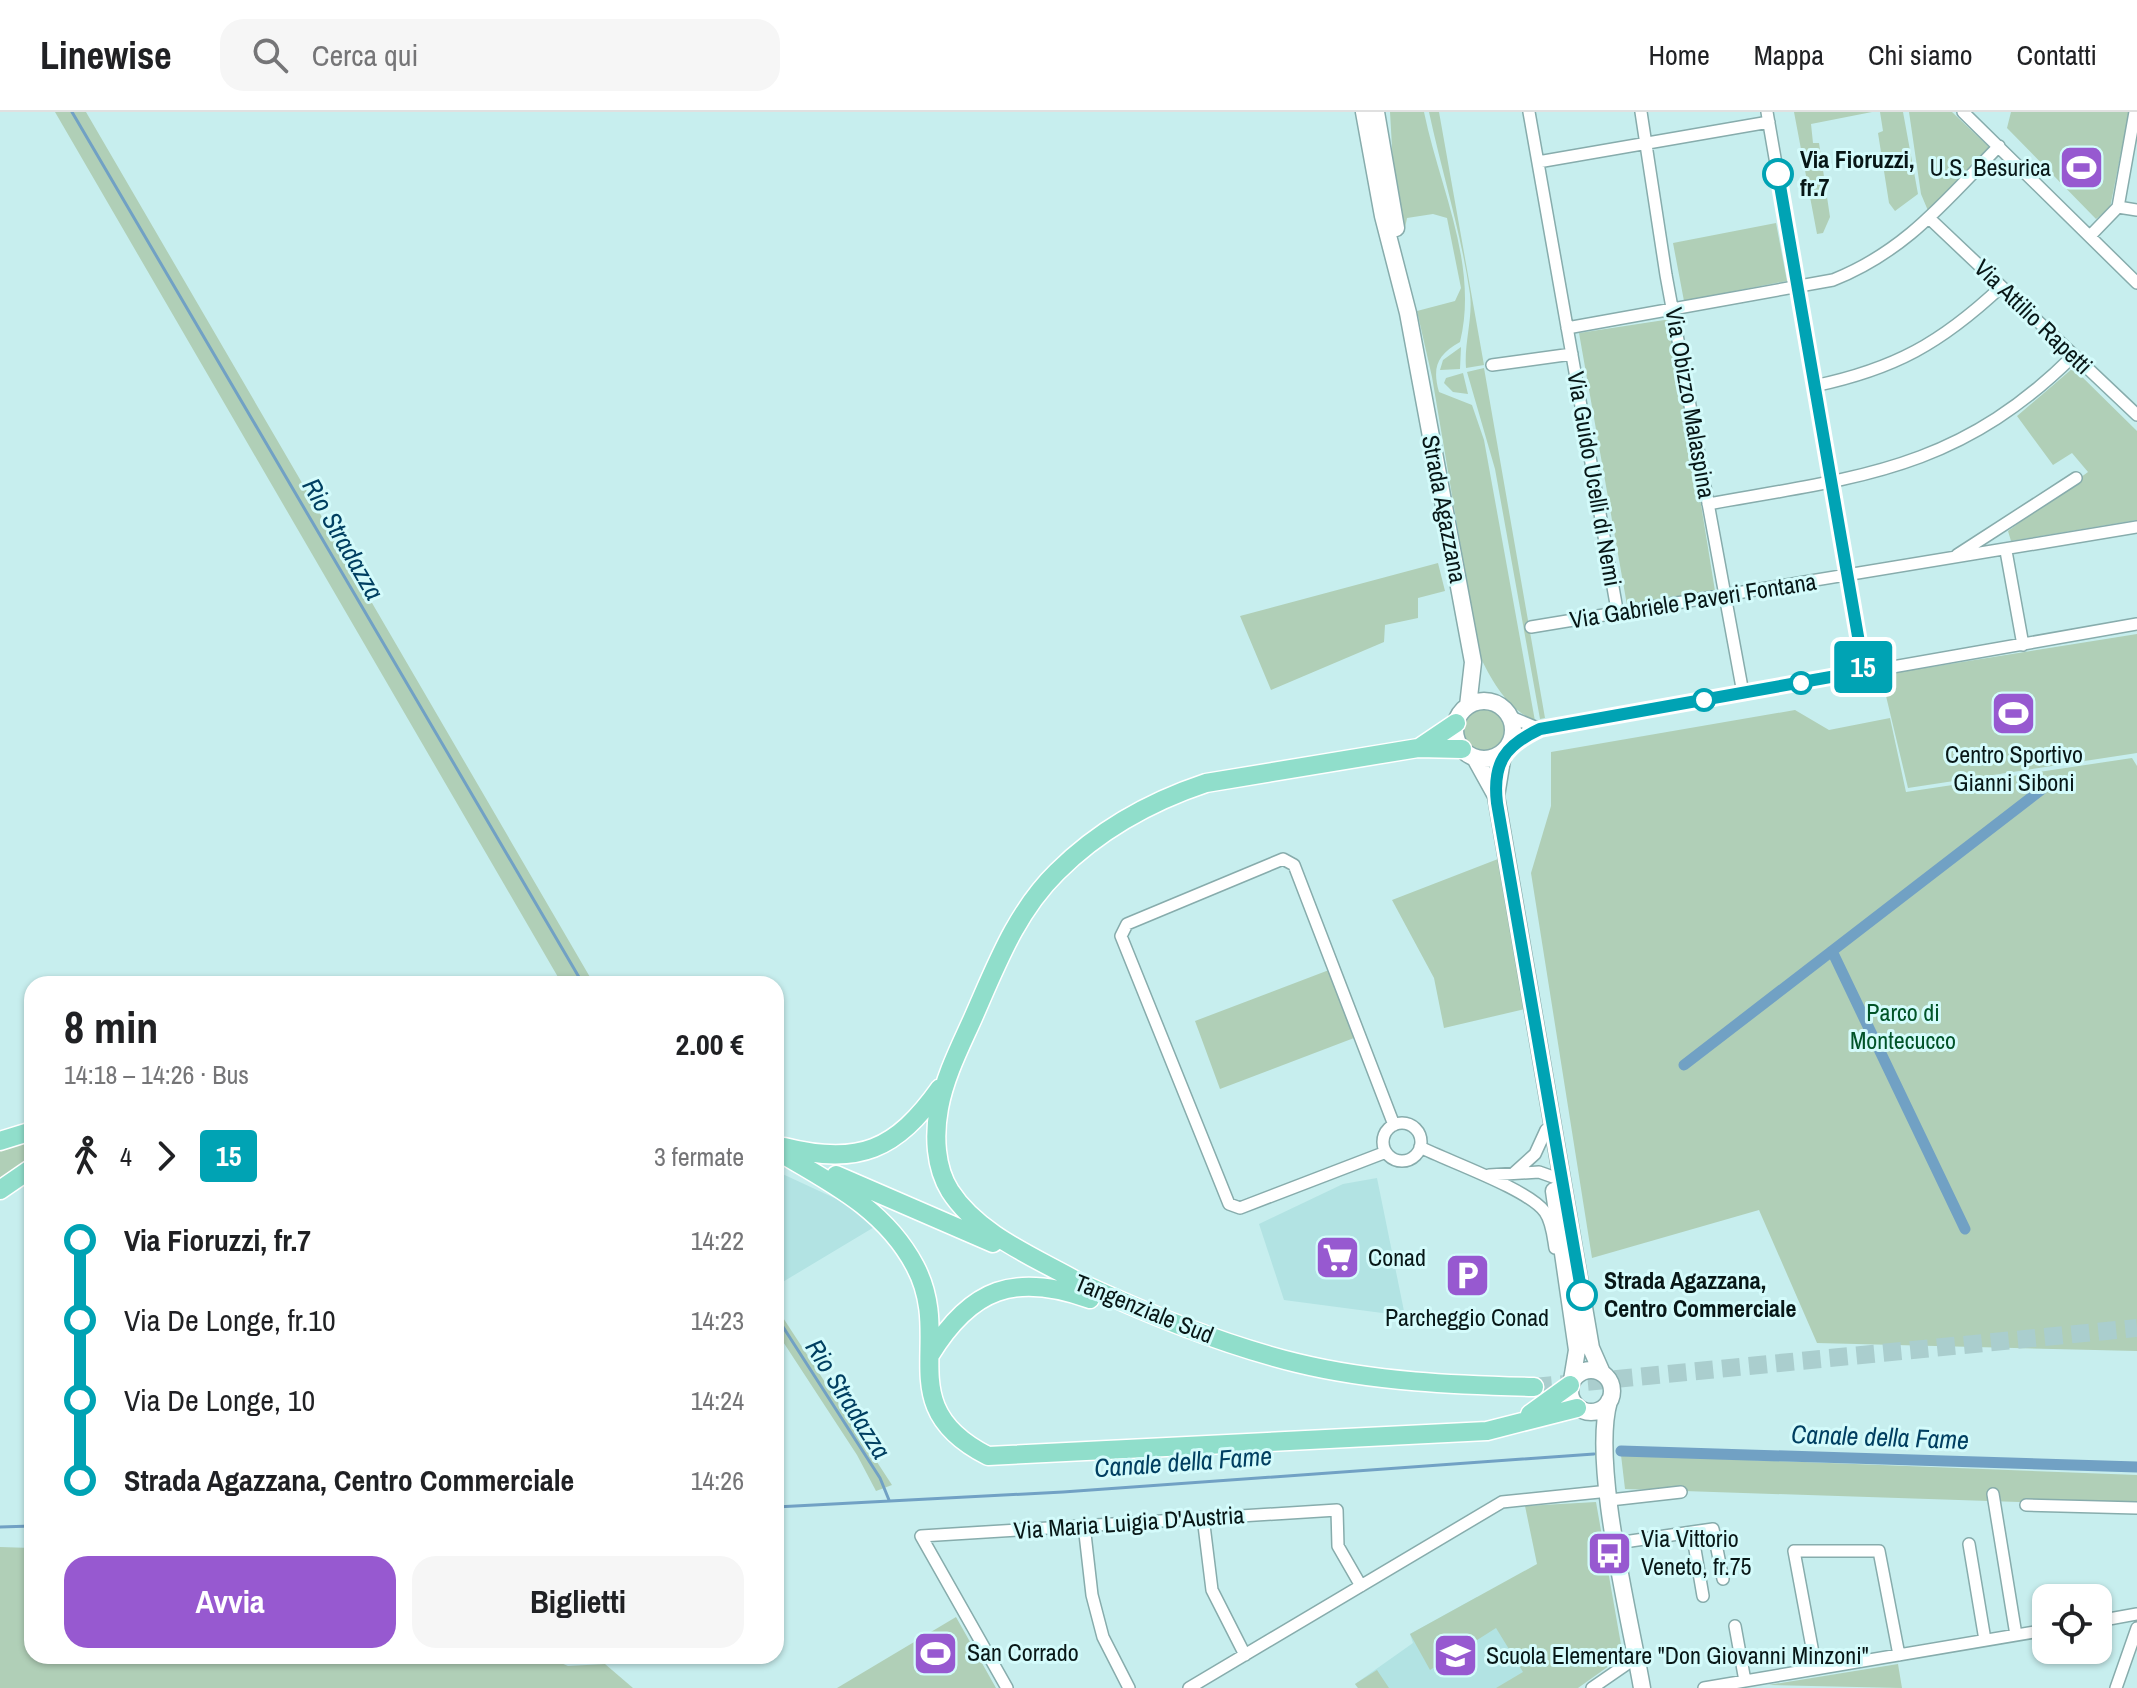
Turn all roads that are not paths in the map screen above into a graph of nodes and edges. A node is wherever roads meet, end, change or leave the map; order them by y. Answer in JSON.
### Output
{"nodes":[{"id":1,"x":1366,"y":112,"type":"edge"},
{"id":2,"x":1376,"y":112,"type":"edge"},
{"id":3,"x":1385,"y":112,"type":"edge"},
{"id":4,"x":1529,"y":112,"type":"edge"},
{"id":5,"x":1641,"y":112,"type":"edge"},
{"id":6,"x":1963,"y":112,"type":"edge"},
{"id":7,"x":2135,"y":112,"type":"edge"},
{"id":8,"x":1768,"y":117,"type":"edge"},
{"id":9,"x":1646,"y":143,"type":"junction"},
{"id":10,"x":1999,"y":146,"type":"junction"},
{"id":11,"x":1538,"y":162,"type":"junction"},
{"id":12,"x":1390,"y":185,"type":"junction"},
{"id":13,"x":2118,"y":207,"type":"junction"},
{"id":14,"x":2137,"y":210,"type":"edge"},
{"id":15,"x":1929,"y":218,"type":"junction"},
{"id":16,"x":2090,"y":236,"type":"junction"},
{"id":17,"x":2137,"y":283,"type":"edge"},
{"id":18,"x":1797,"y":287,"type":"junction"},
{"id":19,"x":2001,"y":287,"type":"junction"},
{"id":20,"x":1675,"y":310,"type":"junction"},
{"id":21,"x":1408,"y":313,"type":"junction"},
{"id":22,"x":1567,"y":328,"type":"junction"},
{"id":23,"x":1572,"y":354,"type":"junction"},
{"id":24,"x":2073,"y":356,"type":"junction"},
{"id":25,"x":1492,"y":365,"type":"dead end"},
{"id":26,"x":1814,"y":386,"type":"junction"},
{"id":27,"x":2137,"y":415,"type":"edge"},
{"id":28,"x":2076,"y":478,"type":"dead end"},
{"id":29,"x":1831,"y":482,"type":"junction"},
{"id":30,"x":1708,"y":504,"type":"junction"},
{"id":31,"x":2137,"y":527,"type":"edge"},
{"id":32,"x":2006,"y":551,"type":"junction"},
{"id":33,"x":1950,"y":559,"type":"junction"},
{"id":34,"x":1847,"y":577,"type":"junction"},
{"id":35,"x":1724,"y":596,"type":"junction"},
{"id":36,"x":1616,"y":604,"type":"dead end"},
{"id":37,"x":2137,"y":624,"type":"edge"},
{"id":38,"x":1531,"y":627,"type":"dead end"},
{"id":39,"x":2023,"y":645,"type":"junction"},
{"id":40,"x":1473,"y":662,"type":"junction"},
{"id":41,"x":1864,"y":671,"type":"junction"},
{"id":42,"x":1743,"y":693,"type":"junction"},
{"id":43,"x":1496,"y":703,"type":"junction"},
{"id":44,"x":1468,"y":706,"type":"junction"},
{"id":45,"x":1511,"y":717,"type":"junction"},
{"id":46,"x":1456,"y":723,"type":"junction"},
{"id":47,"x":1540,"y":729,"type":"junction"},
{"id":48,"x":1418,"y":748,"type":"junction"},
{"id":49,"x":1507,"y":749,"type":"junction"},
{"id":50,"x":1468,"y":754,"type":"junction"},
{"id":51,"x":1496,"y":796,"type":"junction"},
{"id":52,"x":1540,"y":1058,"type":"junction"},
{"id":53,"x":946,"y":1079,"type":"junction"},
{"id":54,"x":1394,"y":1125,"type":"junction"},
{"id":55,"x":1546,"y":1130,"type":"junction"},
{"id":56,"x":24,"y":1134,"type":"edge"},
{"id":57,"x":0,"y":1141,"type":"edge"},
{"id":58,"x":1420,"y":1147,"type":"junction"},
{"id":59,"x":784,"y":1150,"type":"edge"},
{"id":60,"x":1386,"y":1152,"type":"junction"},
{"id":61,"x":784,"y":1153,"type":"edge"},
{"id":62,"x":784,"y":1154,"type":"edge"},
{"id":63,"x":1473,"y":1173,"type":"junction"},
{"id":64,"x":24,"y":1174,"type":"edge"},
{"id":65,"x":1551,"y":1175,"type":"junction"},
{"id":66,"x":1510,"y":1176,"type":"junction"},
{"id":67,"x":0,"y":1190,"type":"edge"},
{"id":68,"x":1565,"y":1264,"type":"junction"},
{"id":69,"x":1579,"y":1276,"type":"junction"},
{"id":70,"x":1082,"y":1284,"type":"junction"},
{"id":71,"x":1197,"y":1332,"type":"junction"},
{"id":72,"x":930,"y":1355,"type":"junction"},
{"id":73,"x":1602,"y":1373,"type":"junction"},
{"id":74,"x":1571,"y":1383,"type":"junction"},
{"id":75,"x":1534,"y":1387,"type":"tunnel mouth"},
{"id":76,"x":1609,"y":1401,"type":"junction"},
{"id":77,"x":1579,"y":1408,"type":"junction"},
{"id":78,"x":1517,"y":1423,"type":"junction"},
{"id":79,"x":1601,"y":1437,"type":"junction"},
{"id":80,"x":1681,"y":1492,"type":"dead end"},
{"id":81,"x":1993,"y":1494,"type":"dead end"},
{"id":82,"x":1609,"y":1495,"type":"junction"},
{"id":83,"x":2026,"y":1505,"type":"dead end"},
{"id":84,"x":2137,"y":1508,"type":"edge"},
{"id":85,"x":1203,"y":1517,"type":"junction"},
{"id":86,"x":1084,"y":1525,"type":"junction"},
{"id":87,"x":1692,"y":1532,"type":"junction"},
{"id":88,"x":1617,"y":1543,"type":"junction"},
{"id":89,"x":1969,"y":1544,"type":"dead end"},
{"id":90,"x":1723,"y":1579,"type":"dead end"},
{"id":91,"x":1361,"y":1586,"type":"junction"},
{"id":92,"x":1703,"y":1596,"type":"dead end"},
{"id":93,"x":2137,"y":1614,"type":"edge"},
{"id":94,"x":2112,"y":1618,"type":"edge"},
{"id":95,"x":1735,"y":1626,"type":"dead end"},
{"id":96,"x":2137,"y":1628,"type":"edge"},
{"id":97,"x":2032,"y":1632,"type":"edge"},
{"id":98,"x":2016,"y":1635,"type":"junction"},
{"id":99,"x":1985,"y":1640,"type":"junction"},
{"id":100,"x":1245,"y":1655,"type":"junction"},
{"id":101,"x":1899,"y":1655,"type":"junction"},
{"id":102,"x":1637,"y":1657,"type":"junction"},
{"id":103,"x":1816,"y":1669,"type":"junction"},
{"id":104,"x":1745,"y":1681,"type":"junction"},
{"id":105,"x":1007,"y":1688,"type":"edge"},
{"id":106,"x":1129,"y":1688,"type":"edge"},
{"id":107,"x":1189,"y":1688,"type":"edge"},
{"id":108,"x":1592,"y":1688,"type":"edge"},
{"id":109,"x":1642,"y":1688,"type":"edge"},
{"id":110,"x":1704,"y":1688,"type":"edge"},
{"id":111,"x":2116,"y":1688,"type":"edge"}],
"edges":[{"from":1,"to":21,"type":"main road","name":"Strada Agazzana"},
{"from":2,"to":12,"type":"main road","name":"Strada Agazzana"},
{"from":3,"to":12,"type":"street","name":"Strada Agazzana"},
{"from":4,"to":11,"type":"street","name":"Via Guido Ucelli di Nemi"},
{"from":5,"to":9,"type":"street","name":"Via Obizzo Malaspina"},
{"from":6,"to":10,"type":"street"},
{"from":7,"to":13,"type":"street"},
{"from":8,"to":9,"type":"street"},
{"from":8,"to":18,"type":"street"},
{"from":9,"to":11,"type":"street"},
{"from":9,"to":20,"type":"street","name":"Via Obizzo Malaspina"},
{"from":10,"to":15,"type":"street"},
{"from":10,"to":16,"type":"street"},
{"from":11,"to":22,"type":"street","name":"Via Guido Ucelli di Nemi"},
{"from":12,"to":21,"type":"main road","name":"Strada Agazzana"},
{"from":13,"to":14,"type":"street"},
{"from":13,"to":16,"type":"street"},
{"from":15,"to":18,"type":"street"},
{"from":15,"to":19,"type":"street","name":"Via Attilio Rapetti"},
{"from":16,"to":17,"type":"street"},
{"from":18,"to":20,"type":"street"},
{"from":18,"to":26,"type":"street"},
{"from":19,"to":24,"type":"street","name":"Via Attilio Rapetti"},
{"from":19,"to":26,"type":"street"},
{"from":20,"to":22,"type":"street"},
{"from":20,"to":30,"type":"street","name":"Via Obizzo Malaspina"},
{"from":21,"to":40,"type":"main road","name":"Strada Agazzana"},
{"from":22,"to":23,"type":"street","name":"Via Guido Ucelli di Nemi"},
{"from":23,"to":25,"type":"street","name":"Via Guido Ucelli di Nemi"},
{"from":23,"to":36,"type":"street","name":"Via Guido Ucelli di Nemi"},
{"from":24,"to":27,"type":"street","name":"Via Attilio Rapetti"},
{"from":24,"to":29,"type":"street"},
{"from":26,"to":29,"type":"street"},
{"from":28,"to":33,"type":"street","name":"Via Gabriele Paveri Fontana"},
{"from":29,"to":30,"type":"street"},
{"from":29,"to":34,"type":"street"},
{"from":30,"to":35,"type":"street","name":"Via Obizzo Malaspina"},
{"from":31,"to":32,"type":"street","name":"Via Gabriele Paveri Fontana"},
{"from":32,"to":33,"type":"street","name":"Via Gabriele Paveri Fontana"},
{"from":32,"to":39,"type":"street"},
{"from":33,"to":34,"type":"street","name":"Via Gabriele Paveri Fontana"},
{"from":34,"to":35,"type":"street","name":"Via Gabriele Paveri Fontana"},
{"from":34,"to":41,"type":"street"},
{"from":35,"to":38,"type":"street","name":"Via Gabriele Paveri Fontana"},
{"from":35,"to":42,"type":"street","name":"Via Obizzo Malaspina"},
{"from":37,"to":39,"type":"street"},
{"from":39,"to":41,"type":"street"},
{"from":40,"to":43,"type":"main road"},
{"from":40,"to":44,"type":"main road","name":"Strada Agazzana"},
{"from":41,"to":42,"type":"street"},
{"from":42,"to":47,"type":"street"},
{"from":43,"to":44,"type":"main road"},
{"from":43,"to":45,"type":"main road"},
{"from":44,"to":46,"type":"main road"},
{"from":45,"to":47,"type":"street"},
{"from":45,"to":49,"type":"main road"},
{"from":46,"to":48,"type":"main road"},
{"from":46,"to":50,"type":"main road"},
{"from":47,"to":49,"type":"street"},
{"from":48,"to":50,"type":"main road"},
{"from":48,"to":53,"type":"main road"},
{"from":49,"to":50,"type":"main road"},
{"from":49,"to":51,"type":"main road"},
{"from":50,"to":51,"type":"main road"},
{"from":51,"to":52,"type":"main road"},
{"from":52,"to":55,"type":"main road"},
{"from":52,"to":69,"type":"main road"},
{"from":53,"to":59,"type":"main road"},
{"from":53,"to":70,"type":"main road"},
{"from":54,"to":58,"type":"street"},
{"from":54,"to":60,"type":"street"},
{"from":54,"to":60,"type":"street"},
{"from":55,"to":65,"type":"main road"},
{"from":55,"to":66,"type":"street"},
{"from":56,"to":57,"type":"main road"},
{"from":58,"to":60,"type":"street"},
{"from":58,"to":63,"type":"street"},
{"from":61,"to":70,"type":"main road","name":"Tangenziale Sud"},
{"from":62,"to":72,"type":"main road"},
{"from":63,"to":66,"type":"street"},
{"from":63,"to":68,"type":"street"},
{"from":64,"to":67,"type":"main road"},
{"from":65,"to":66,"type":"street"},
{"from":65,"to":68,"type":"main road"},
{"from":65,"to":69,"type":"street"},
{"from":68,"to":74,"type":"main road"},
{"from":69,"to":73,"type":"main road"},
{"from":70,"to":71,"type":"main road","name":"Tangenziale Sud"},
{"from":71,"to":72,"type":"main road"},
{"from":71,"to":75,"type":"main road","name":"Tangenziale Sud"},
{"from":72,"to":78,"type":"main road"},
{"from":73,"to":74,"type":"main road"},
{"from":73,"to":76,"type":"main road"},
{"from":74,"to":77,"type":"main road"},
{"from":74,"to":78,"type":"main road"},
{"from":76,"to":77,"type":"main road"},
{"from":76,"to":79,"type":"main road"},
{"from":77,"to":78,"type":"main road"},
{"from":77,"to":79,"type":"main road"},
{"from":79,"to":82,"type":"main road"},
{"from":80,"to":82,"type":"street"},
{"from":81,"to":98,"type":"street"},
{"from":82,"to":88,"type":"main road"},
{"from":82,"to":91,"type":"street"},
{"from":83,"to":84,"type":"street"},
{"from":85,"to":86,"type":"street","name":"Via Maria Luigia D'Austria"},
{"from":85,"to":91,"type":"street","name":"Via Maria Luigia D'Austria"},
{"from":85,"to":100,"type":"street"},
{"from":86,"to":105,"type":"street","name":"Via Maria Luigia D'Austria"},
{"from":86,"to":106,"type":"street"},
{"from":87,"to":88,"type":"street"},
{"from":87,"to":90,"type":"street"},
{"from":87,"to":92,"type":"street"},
{"from":88,"to":102,"type":"main road"},
{"from":89,"to":99,"type":"street"},
{"from":91,"to":100,"type":"street"},
{"from":93,"to":94,"type":"street"},
{"from":95,"to":104,"type":"street"},
{"from":96,"to":111,"type":"street"},
{"from":97,"to":98,"type":"street"},
{"from":98,"to":99,"type":"street"},
{"from":99,"to":101,"type":"street"},
{"from":100,"to":107,"type":"street"},
{"from":101,"to":103,"type":"street"},
{"from":101,"to":103,"type":"street"},
{"from":102,"to":108,"type":"street"},
{"from":102,"to":109,"type":"main road"},
{"from":103,"to":104,"type":"street"},
{"from":104,"to":110,"type":"street"}]}
